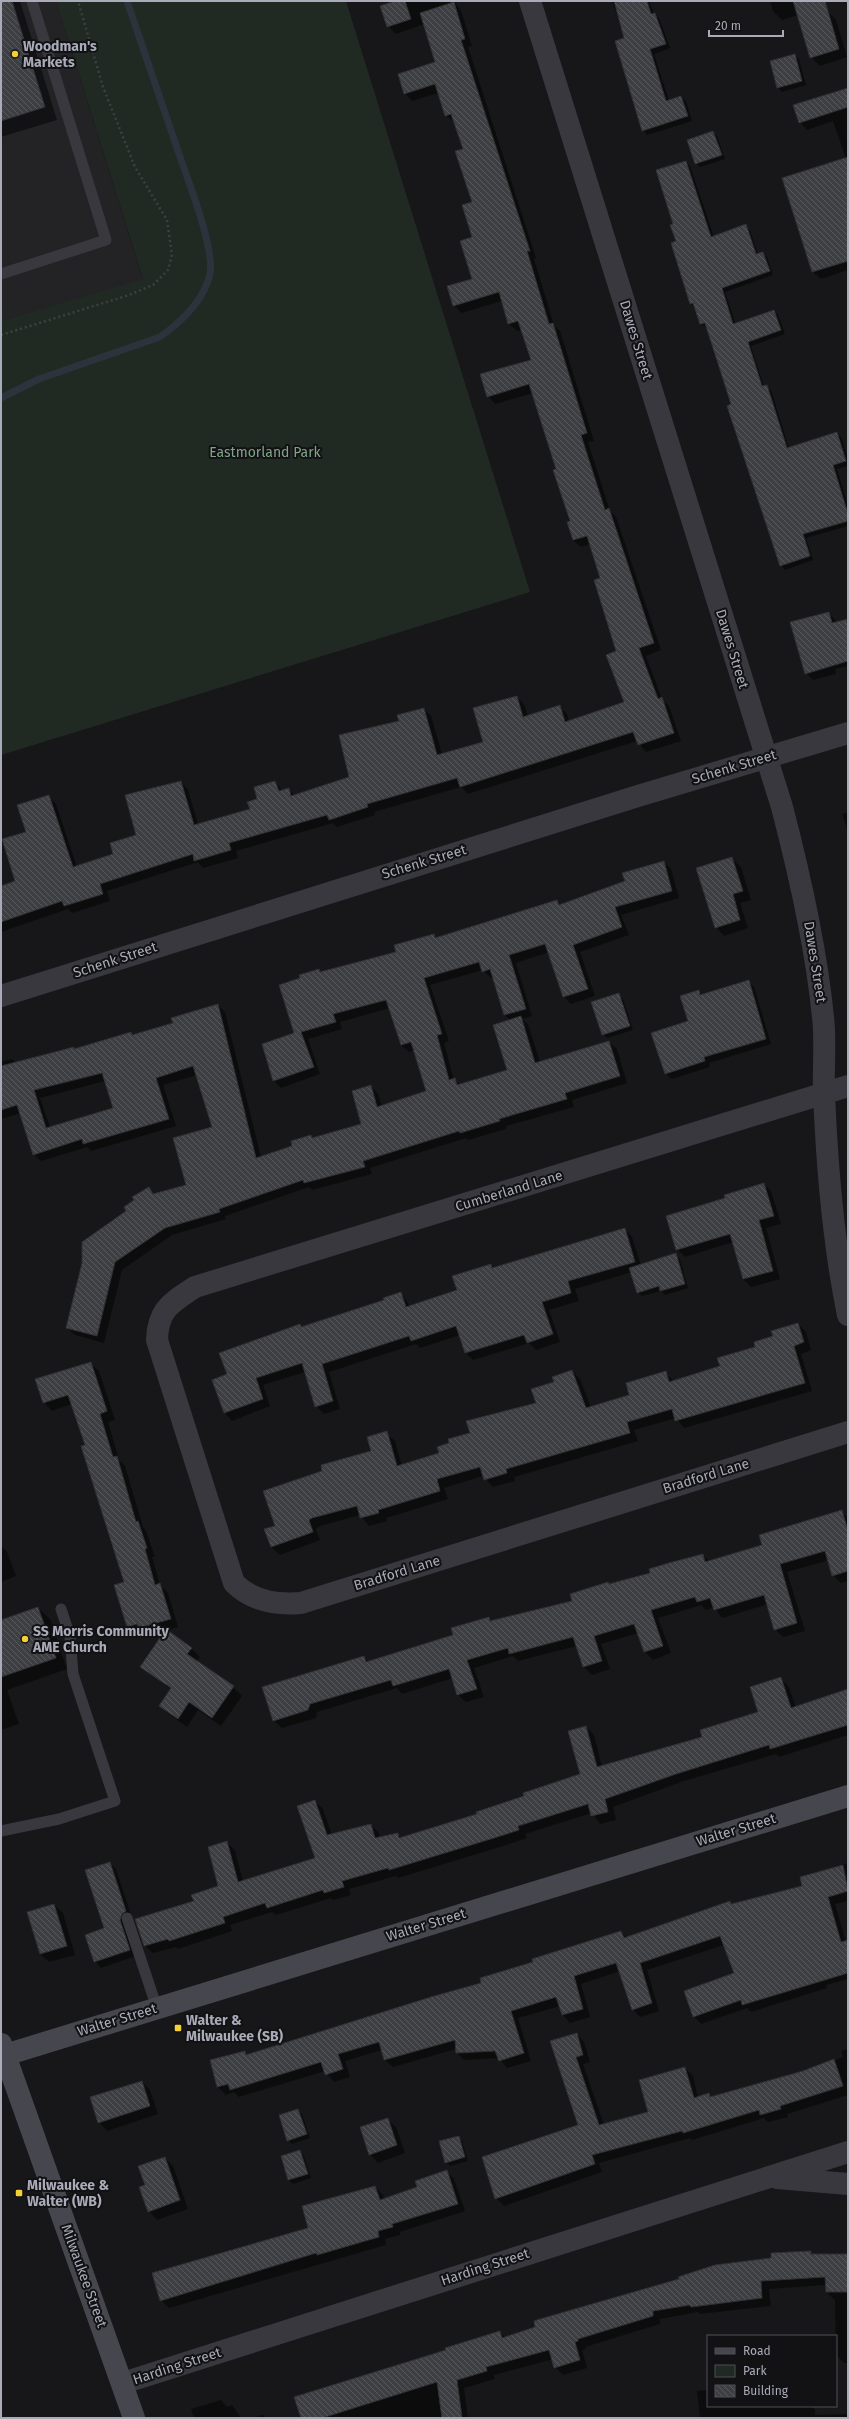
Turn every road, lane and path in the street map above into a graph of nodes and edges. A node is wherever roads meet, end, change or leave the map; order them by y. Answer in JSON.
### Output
{"nodes":[{"id":1,"x":32,"y":1,"type":"edge"},
{"id":2,"x":530,"y":1,"type":"edge"},
{"id":3,"x":1,"y":274,"type":"edge"},
{"id":4,"x":848,"y":733,"type":"edge"},
{"id":5,"x":766,"y":758,"type":"junction"},
{"id":6,"x":1,"y":996,"type":"edge"},
{"id":7,"x":848,"y":1086,"type":"edge"},
{"id":8,"x":824,"y":1093,"type":"junction"},
{"id":9,"x":174,"y":1301,"type":"joint"},
{"id":10,"x":848,"y":1315,"type":"edge"},
{"id":11,"x":848,"y":1432,"type":"edge"},
{"id":12,"x":61,"y":1609,"type":"dead end"},
{"id":13,"x":848,"y":1796,"type":"edge"},
{"id":14,"x":1,"y":1831,"type":"edge"},
{"id":15,"x":127,"y":1918,"type":"dead end"},
{"id":16,"x":156,"y":2008,"type":"junction"},
{"id":17,"x":3,"y":2049,"type":"edge"},
{"id":18,"x":848,"y":2152,"type":"edge"},
{"id":19,"x":766,"y":2177,"type":"junction"},
{"id":20,"x":848,"y":2184,"type":"edge"},
{"id":21,"x":123,"y":2383,"type":"junction"},
{"id":22,"x":134,"y":2418,"type":"edge"}],
"edges":[{"from":1,"to":3,"type":"lane"},
{"from":2,"to":5,"type":"street","name":"Dawes Street"},
{"from":4,"to":5,"type":"street","name":"Schenk Street"},
{"from":5,"to":6,"type":"street","name":"Schenk Street"},
{"from":5,"to":8,"type":"street","name":"Dawes Street"},
{"from":7,"to":8,"type":"street","name":"Cumberland Lane"},
{"from":8,"to":9,"type":"street","name":"Cumberland Lane"},
{"from":8,"to":10,"type":"street","name":"Dawes Street"},
{"from":9,"to":11,"type":"street","name":"Bradford Lane"},
{"from":12,"to":14,"type":"lane"},
{"from":13,"to":16,"type":"street","name":"Walter Street"},
{"from":15,"to":16,"type":"lane"},
{"from":16,"to":17,"type":"street","name":"Walter Street"},
{"from":17,"to":21,"type":"street","name":"Milwaukee Street"},
{"from":18,"to":19,"type":"street","name":"Harding Street"},
{"from":19,"to":20,"type":"street"},
{"from":19,"to":21,"type":"street","name":"Harding Street"},
{"from":21,"to":22,"type":"street","name":"Milwaukee Street"}]}
